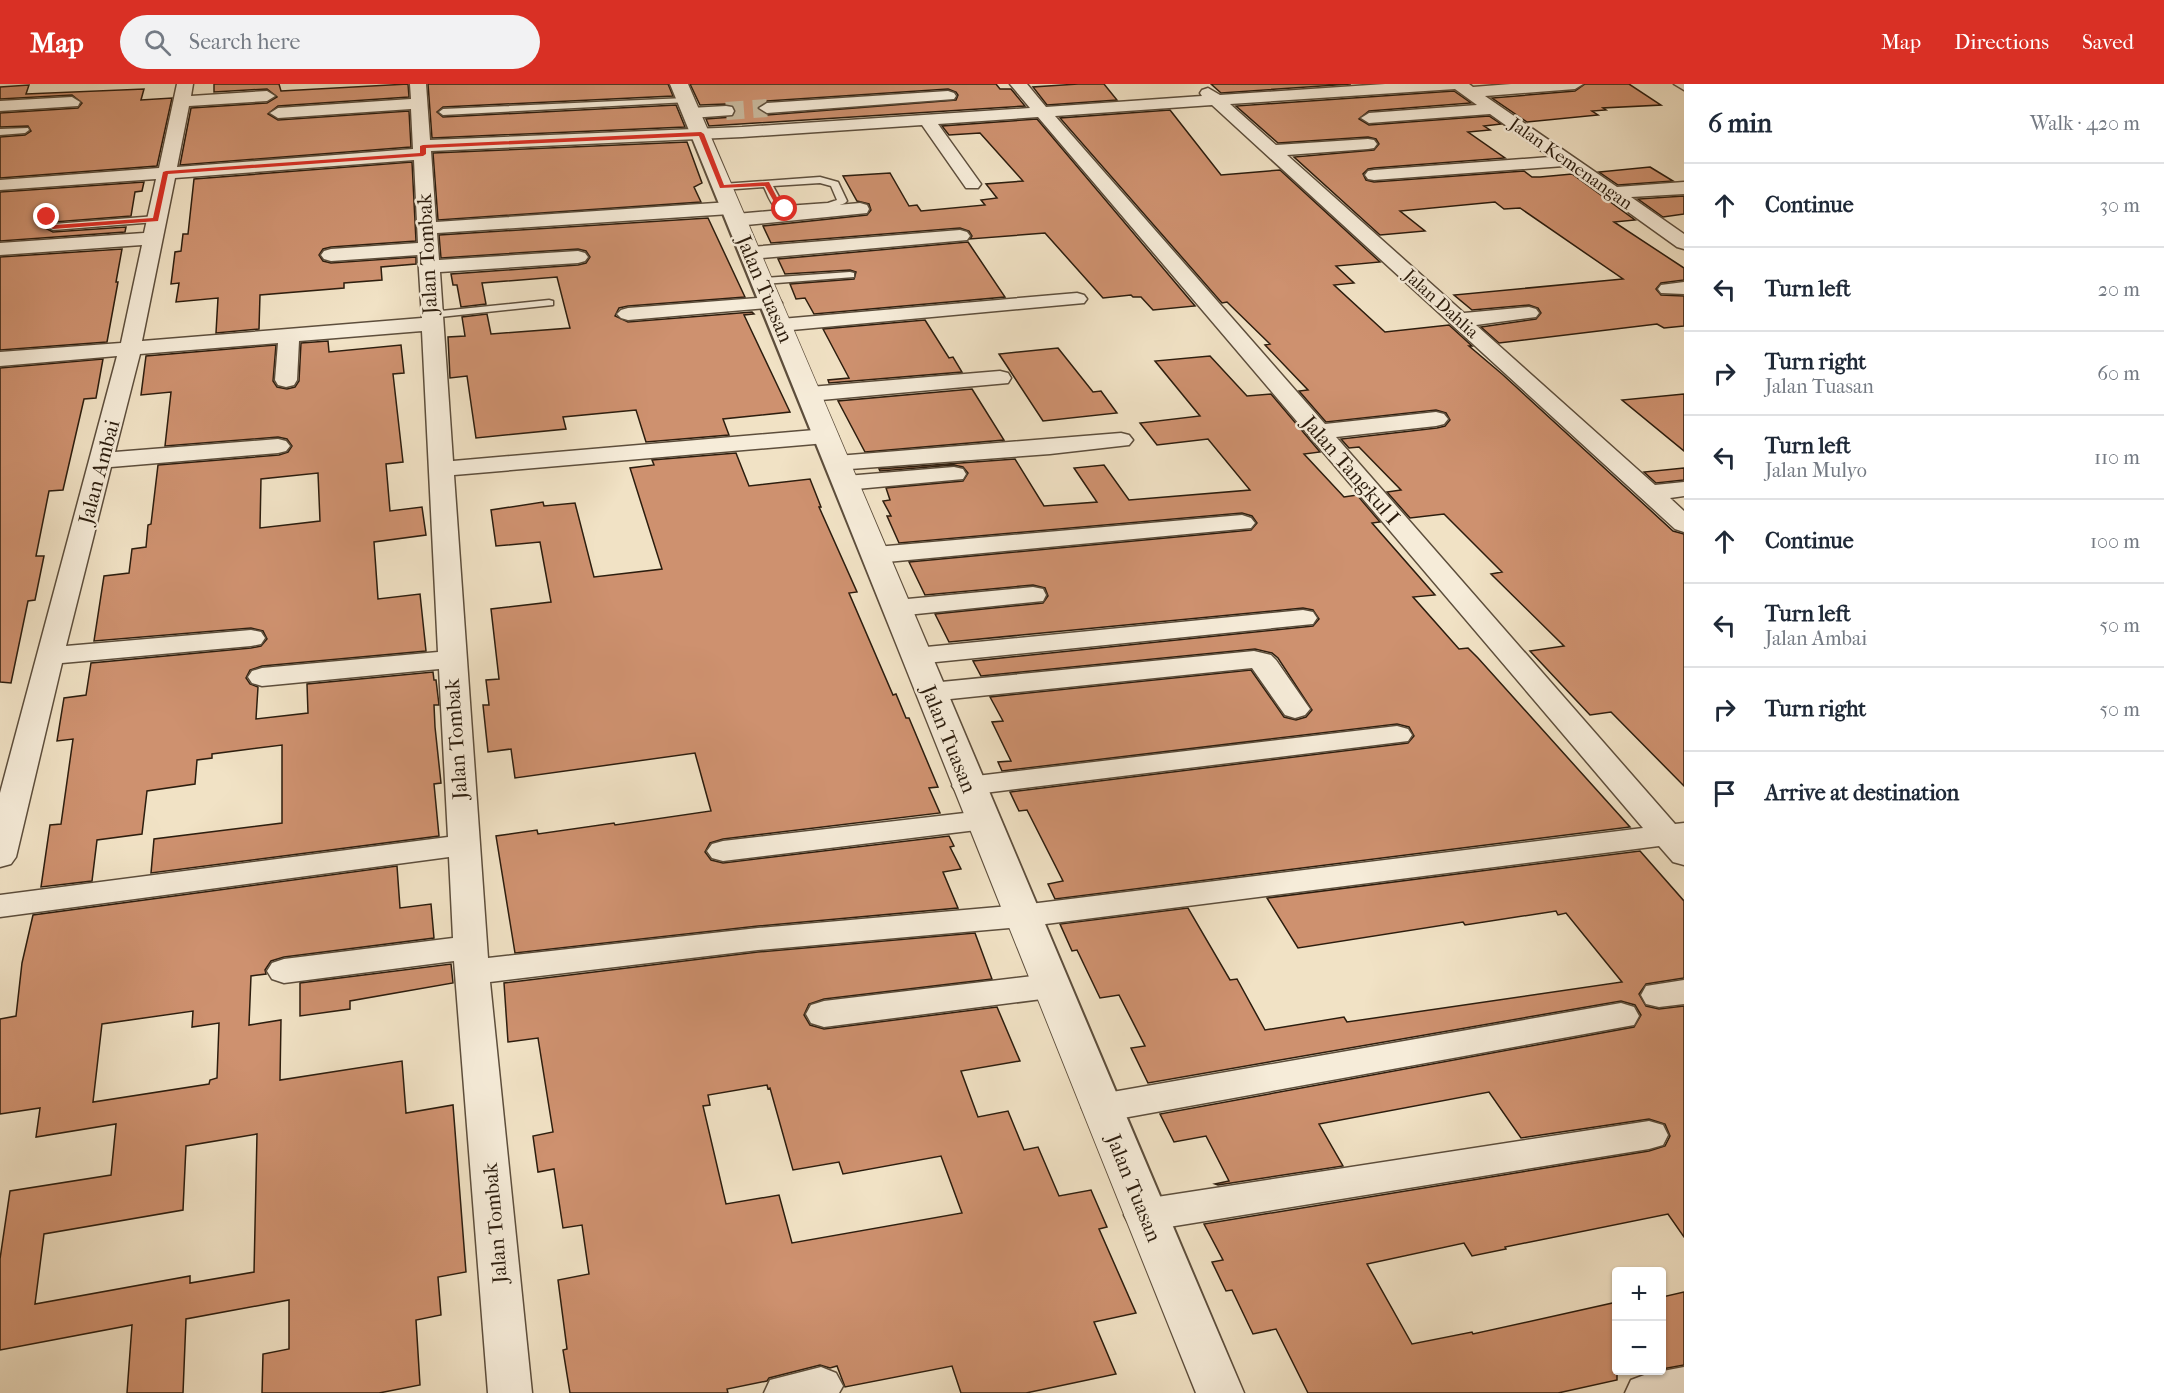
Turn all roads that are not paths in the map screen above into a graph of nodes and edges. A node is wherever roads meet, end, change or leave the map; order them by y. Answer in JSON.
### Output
{"nodes":[{"id":1,"x":418,"y":84,"type":"edge"},
{"id":2,"x":1018,"y":84,"type":"edge"},
{"id":3,"x":1198,"y":84,"type":"edge"},
{"id":4,"x":1575,"y":84,"type":"edge"},
{"id":5,"x":1462,"y":87,"type":"edge"},
{"id":6,"x":183,"y":92,"type":"edge"},
{"id":7,"x":267,"y":96,"type":"dead end"},
{"id":8,"x":948,"y":96,"type":"dead end"},
{"id":9,"x":1217,"y":101,"type":"junction"},
{"id":10,"x":72,"y":102,"type":"dead end"},
{"id":11,"x":419,"y":103,"type":"junction"},
{"id":12,"x":0,"y":106,"type":"edge"},
{"id":13,"x":689,"y":108,"type":"edge"},
{"id":14,"x":767,"y":108,"type":"tunnel mouth"},
{"id":15,"x":1492,"y":109,"type":"junction"},
{"id":16,"x":726,"y":111,"type":"tunnel mouth"},
{"id":17,"x":443,"y":112,"type":"dead end"},
{"id":18,"x":278,"y":113,"type":"dead end"},
{"id":19,"x":1042,"y":113,"type":"junction"},
{"id":20,"x":1369,"y":118,"type":"dead end"},
{"id":21,"x":927,"y":120,"type":"junction"},
{"id":22,"x":25,"y":130,"type":"dead end"},
{"id":23,"x":0,"y":132,"type":"edge"},
{"id":24,"x":1368,"y":144,"type":"dead end"},
{"id":25,"x":423,"y":150,"type":"junction"},
{"id":26,"x":1271,"y":151,"type":"junction"},
{"id":27,"x":1565,"y":161,"type":"junction"},
{"id":28,"x":166,"y":172,"type":"junction"},
{"id":29,"x":1374,"y":175,"type":"dead end"},
{"id":30,"x":767,"y":184,"type":"junction"},
{"id":31,"x":972,"y":184,"type":"dead end"},
{"id":32,"x":0,"y":185,"type":"edge"},
{"id":33,"x":1684,"y":188,"type":"edge"},
{"id":34,"x":1612,"y":193,"type":"junction"},
{"id":35,"x":729,"y":205,"type":"junction"},
{"id":36,"x":861,"y":209,"type":"dead end"},
{"id":37,"x":47,"y":217,"type":"dead end"},
{"id":38,"x":154,"y":229,"type":"junction"},
{"id":39,"x":960,"y":236,"type":"dead end"},
{"id":40,"x":1684,"y":243,"type":"edge"},
{"id":41,"x":427,"y":248,"type":"junction"},
{"id":42,"x":0,"y":249,"type":"edge"},
{"id":43,"x":331,"y":255,"type":"dead end"},
{"id":44,"x":578,"y":257,"type":"dead end"},
{"id":45,"x":857,"y":269,"type":"dead end"},
{"id":46,"x":765,"y":287,"type":"junction"},
{"id":47,"x":1077,"y":299,"type":"dead end"},
{"id":48,"x":549,"y":303,"type":"dead end"},
{"id":49,"x":628,"y":314,"type":"dead end"},
{"id":50,"x":1529,"y":314,"type":"dead end"},
{"id":51,"x":431,"y":320,"type":"junction"},
{"id":52,"x":1459,"y":320,"type":"junction"},
{"id":53,"x":289,"y":336,"type":"junction"},
{"id":54,"x":130,"y":349,"type":"junction"},
{"id":55,"x":0,"y":359,"type":"edge"},
{"id":56,"x":1000,"y":378,"type":"dead end"},
{"id":57,"x":286,"y":380,"type":"dead end"},
{"id":58,"x":810,"y":394,"type":"junction"},
{"id":59,"x":1436,"y":419,"type":"dead end"},
{"id":60,"x":1318,"y":432,"type":"junction"},
{"id":61,"x":1121,"y":440,"type":"dead end"},
{"id":62,"x":278,"y":446,"type":"dead end"},
{"id":63,"x":103,"y":460,"type":"junction"},
{"id":64,"x":836,"y":461,"type":"junction"},
{"id":65,"x":1079,"y":463,"type":"dead end"},
{"id":66,"x":441,"y":469,"type":"junction"},
{"id":67,"x":1684,"y":489,"type":"edge"},
{"id":68,"x":1650,"y":493,"type":"junction"},
{"id":69,"x":1242,"y":523,"type":"dead end"},
{"id":70,"x":1684,"y":524,"type":"edge"},
{"id":71,"x":876,"y":555,"type":"junction"},
{"id":72,"x":1033,"y":595,"type":"dead end"},
{"id":73,"x":897,"y":608,"type":"junction"},
{"id":74,"x":1303,"y":618,"type":"dead end"},
{"id":75,"x":251,"y":638,"type":"dead end"},
{"id":76,"x":50,"y":656,"type":"junction"},
{"id":77,"x":916,"y":656,"type":"junction"},
{"id":78,"x":451,"y":659,"type":"junction"},
{"id":79,"x":262,"y":677,"type":"dead end"},
{"id":80,"x":930,"y":692,"type":"junction"},
{"id":81,"x":1295,"y":709,"type":"dead end"},
{"id":82,"x":1397,"y":735,"type":"dead end"},
{"id":83,"x":10,"y":776,"type":"edge"},
{"id":84,"x":968,"y":786,"type":"junction"},
{"id":85,"x":982,"y":820,"type":"junction"},
{"id":86,"x":1679,"y":841,"type":"edge"},
{"id":87,"x":464,"y":845,"type":"junction"},
{"id":88,"x":723,"y":851,"type":"dead end"},
{"id":89,"x":0,"y":857,"type":"edge"},
{"id":90,"x":0,"y":906,"type":"edge"},
{"id":91,"x":1022,"y":916,"type":"junction"},
{"id":92,"x":471,"y":959,"type":"junction"},
{"id":93,"x":284,"y":971,"type":"dead end"},
{"id":94,"x":1050,"y":986,"type":"junction"},
{"id":95,"x":824,"y":1014,"type":"dead end"},
{"id":96,"x":1621,"y":1016,"type":"dead end"},
{"id":97,"x":1101,"y":1108,"type":"junction"},
{"id":98,"x":1649,"y":1135,"type":"dead end"},
{"id":99,"x":1144,"y":1215,"type":"junction"},
{"id":100,"x":1684,"y":1386,"type":"edge"},
{"id":101,"x":510,"y":1393,"type":"edge"},
{"id":102,"x":1220,"y":1393,"type":"edge"},
{"id":103,"x":1647,"y":1393,"type":"edge"}],
"edges":[{"from":1,"to":11,"type":"street","name":"Jalan Tombak"},
{"from":2,"to":19,"type":"street","name":"Jalan Tangkul I"},
{"from":3,"to":9,"type":"street","name":"Jalan Dahlia"},
{"from":4,"to":5,"type":"street"},
{"from":5,"to":9,"type":"street"},
{"from":5,"to":15,"type":"street","name":"Jalan Kemenangan"},
{"from":6,"to":7,"type":"street"},
{"from":6,"to":28,"type":"street","name":"Jalan Ambai"},
{"from":8,"to":14,"type":"street"},
{"from":9,"to":19,"type":"street"},
{"from":9,"to":26,"type":"street","name":"Jalan Dahlia"},
{"from":10,"to":12,"type":"street"},
{"from":11,"to":18,"type":"street"},
{"from":11,"to":25,"type":"street","name":"Jalan Tombak"},
{"from":13,"to":16,"type":"street"},
{"from":13,"to":17,"type":"lane"},
{"from":13,"to":21,"type":"street"},
{"from":13,"to":25,"type":"street"},
{"from":13,"to":35,"type":"street","name":"Jalan Tuasan"},
{"from":15,"to":20,"type":"street"},
{"from":15,"to":27,"type":"street","name":"Jalan Kemenangan"},
{"from":19,"to":21,"type":"street"},
{"from":19,"to":60,"type":"street","name":"Jalan Tangkul I"},
{"from":21,"to":31,"type":"street"},
{"from":22,"to":23,"type":"lane"},
{"from":24,"to":26,"type":"street"},
{"from":25,"to":28,"type":"street"},
{"from":25,"to":41,"type":"street","name":"Jalan Tombak"},
{"from":26,"to":52,"type":"street","name":"Jalan Dahlia"},
{"from":27,"to":29,"type":"street"},
{"from":27,"to":34,"type":"street","name":"Jalan Kemenangan"},
{"from":28,"to":32,"type":"street"},
{"from":28,"to":38,"type":"street","name":"Jalan Ambai"},
{"from":30,"to":30,"type":"lane"},
{"from":30,"to":35,"type":"lane"},
{"from":33,"to":34,"type":"street"},
{"from":34,"to":40,"type":"street","name":"Jalan Kemenangan"},
{"from":35,"to":36,"type":"street"},
{"from":35,"to":41,"type":"street"},
{"from":35,"to":46,"type":"street","name":"Jalan Tuasan"},
{"from":37,"to":38,"type":"lane"},
{"from":38,"to":42,"type":"street"},
{"from":38,"to":54,"type":"street","name":"Jalan Ambai"},
{"from":39,"to":46,"type":"street"},
{"from":41,"to":43,"type":"street"},
{"from":41,"to":44,"type":"street"},
{"from":41,"to":51,"type":"street","name":"Jalan Tombak"},
{"from":45,"to":46,"type":"street"},
{"from":46,"to":47,"type":"street"},
{"from":46,"to":49,"type":"street"},
{"from":46,"to":58,"type":"street","name":"Jalan Tuasan"},
{"from":48,"to":51,"type":"lane"},
{"from":50,"to":52,"type":"street"},
{"from":51,"to":53,"type":"street"},
{"from":51,"to":66,"type":"street","name":"Jalan Tombak"},
{"from":52,"to":68,"type":"street","name":"Jalan Dahlia"},
{"from":53,"to":54,"type":"street"},
{"from":53,"to":57,"type":"street"},
{"from":54,"to":55,"type":"street"},
{"from":54,"to":63,"type":"street","name":"Jalan Ambai"},
{"from":56,"to":58,"type":"street"},
{"from":58,"to":64,"type":"street","name":"Jalan Tuasan"},
{"from":59,"to":60,"type":"street"},
{"from":60,"to":86,"type":"street","name":"Jalan Tangkul I"},
{"from":61,"to":64,"type":"street"},
{"from":62,"to":63,"type":"street"},
{"from":63,"to":76,"type":"street","name":"Jalan Ambai"},
{"from":64,"to":65,"type":"street"},
{"from":64,"to":66,"type":"street"},
{"from":64,"to":71,"type":"street","name":"Jalan Tuasan"},
{"from":66,"to":78,"type":"street","name":"Jalan Tombak"},
{"from":67,"to":68,"type":"street"},
{"from":68,"to":70,"type":"street","name":"Jalan Dahlia"},
{"from":69,"to":71,"type":"street"},
{"from":71,"to":73,"type":"street","name":"Jalan Tuasan"},
{"from":72,"to":73,"type":"street"},
{"from":73,"to":77,"type":"street","name":"Jalan Tuasan"},
{"from":74,"to":77,"type":"street"},
{"from":75,"to":76,"type":"street"},
{"from":76,"to":83,"type":"street","name":"Jalan Ambai"},
{"from":77,"to":80,"type":"street","name":"Jalan Tuasan"},
{"from":78,"to":79,"type":"street"},
{"from":78,"to":87,"type":"street","name":"Jalan Tombak"},
{"from":80,"to":81,"type":"street"},
{"from":80,"to":84,"type":"street","name":"Jalan Tuasan"},
{"from":82,"to":84,"type":"street"},
{"from":83,"to":89,"type":"street","name":"Jalan Ambai"},
{"from":84,"to":85,"type":"street","name":"Jalan Tuasan"},
{"from":85,"to":88,"type":"street"},
{"from":85,"to":91,"type":"street","name":"Jalan Tuasan"},
{"from":86,"to":91,"type":"street"},
{"from":87,"to":90,"type":"street"},
{"from":87,"to":92,"type":"street","name":"Jalan Tombak"},
{"from":91,"to":92,"type":"street"},
{"from":91,"to":94,"type":"street","name":"Jalan Tuasan"},
{"from":92,"to":93,"type":"street"},
{"from":92,"to":101,"type":"street","name":"Jalan Tombak"},
{"from":94,"to":95,"type":"street"},
{"from":94,"to":97,"type":"street","name":"Jalan Tuasan"},
{"from":96,"to":97,"type":"street"},
{"from":97,"to":99,"type":"street","name":"Jalan Tuasan"},
{"from":98,"to":99,"type":"street"},
{"from":99,"to":102,"type":"street","name":"Jalan Tuasan"},
{"from":100,"to":103,"type":"street"}]}
